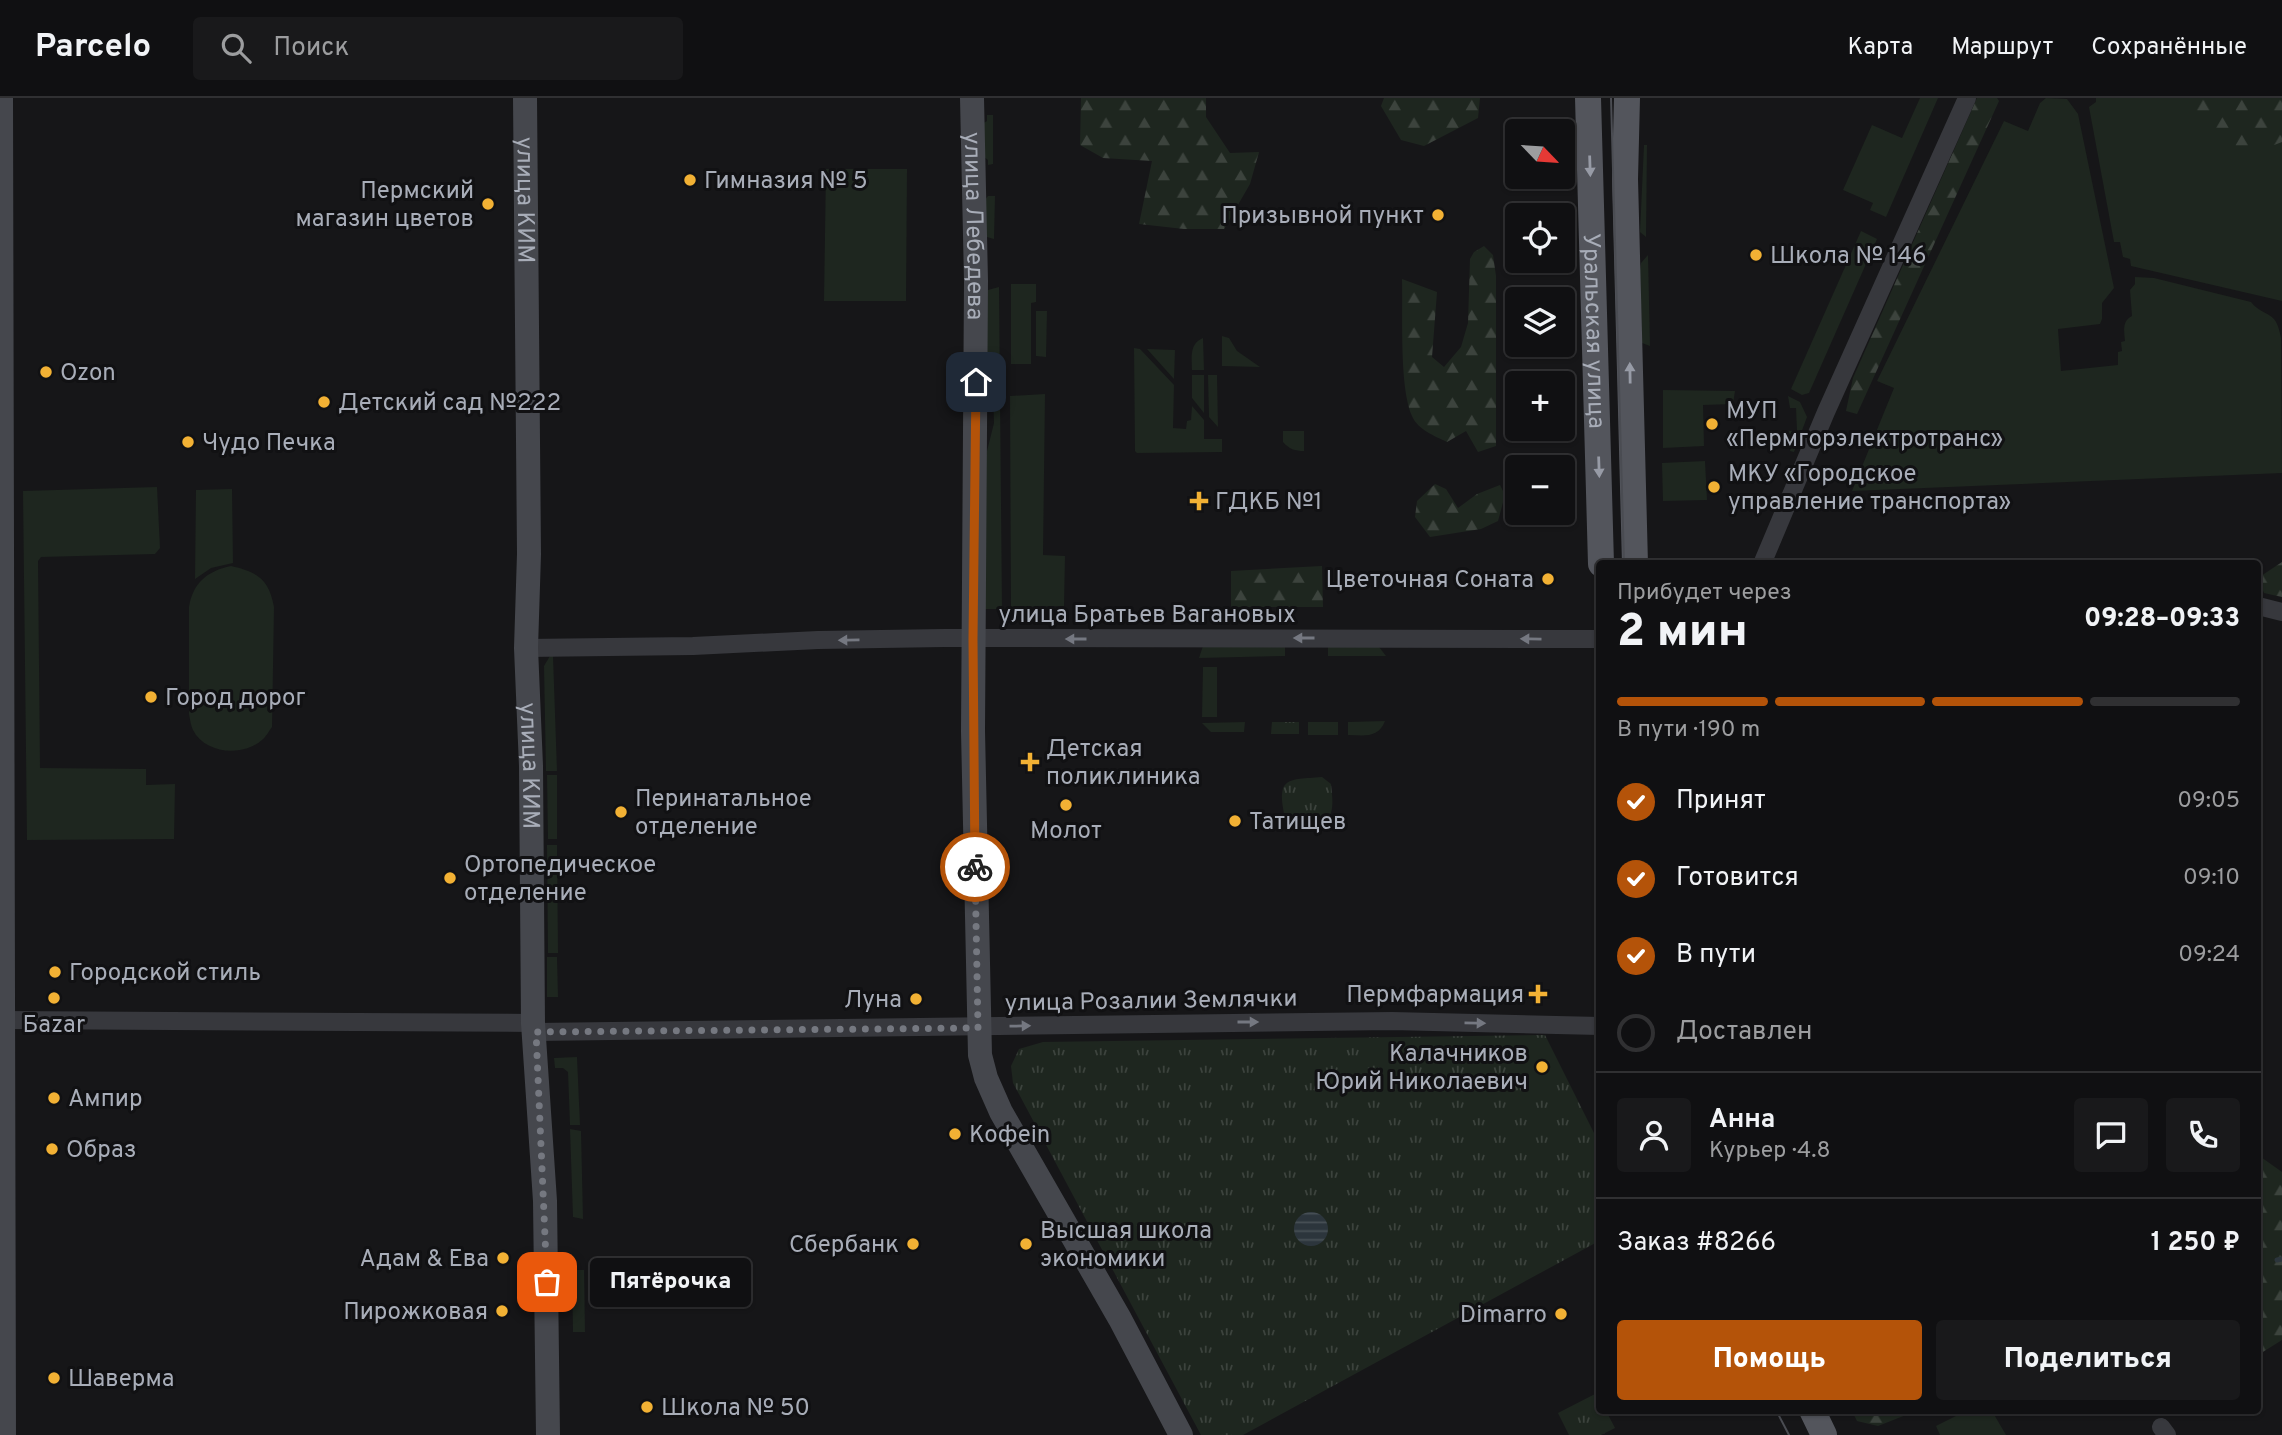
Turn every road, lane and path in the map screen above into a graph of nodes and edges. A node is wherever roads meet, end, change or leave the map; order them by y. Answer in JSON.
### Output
{"nodes":[{"id":1,"x":1,"y":98,"type":"edge"},
{"id":2,"x":525,"y":98,"type":"edge"},
{"id":3,"x":972,"y":98,"type":"edge"},
{"id":4,"x":1588,"y":98,"type":"edge"},
{"id":5,"x":1627,"y":98,"type":"edge"},
{"id":6,"x":1967,"y":98,"type":"edge"},
{"id":7,"x":1601,"y":560,"type":"edge"},
{"id":8,"x":1635,"y":560,"type":"edge"},
{"id":9,"x":1764,"y":560,"type":"edge"},
{"id":10,"x":2261,"y":607,"type":"edge"},
{"id":11,"x":2282,"y":612,"type":"edge"},
{"id":12,"x":973,"y":639,"type":"junction"},
{"id":13,"x":1596,"y":639,"type":"edge"},
{"id":14,"x":526,"y":648,"type":"junction"},
{"id":15,"x":1,"y":824,"type":"edge"},
{"id":16,"x":3,"y":1020,"type":"junction"},
{"id":17,"x":1596,"y":1026,"type":"edge"},
{"id":18,"x":535,"y":1028,"type":"junction"},
{"id":19,"x":978,"y":1028,"type":"junction"},
{"id":20,"x":1814,"y":1414,"type":"edge"},
{"id":21,"x":4,"y":1435,"type":"edge"},
{"id":22,"x":548,"y":1435,"type":"edge"},
{"id":23,"x":1181,"y":1435,"type":"edge"},
{"id":24,"x":1824,"y":1435,"type":"edge"}],
"edges":[{"from":1,"to":15,"type":"street"},
{"from":2,"to":14,"type":"street","name":"улица КИМ"},
{"from":3,"to":12,"type":"street","name":"улица Лебедева"},
{"from":4,"to":7,"type":"main road","name":"Уральская улица","one_way":true},
{"from":8,"to":5,"type":"main road","name":"Уральская улица","one_way":true},
{"from":6,"to":9,"type":"street"},
{"from":10,"to":11,"type":"street"},
{"from":13,"to":12,"type":"street","name":"улица Братьев Вагановых","one_way":true},
{"from":12,"to":14,"type":"street","name":"улица Братьев Вагановых","one_way":true},
{"from":12,"to":19,"type":"street","name":"улица Лебедева"},
{"from":14,"to":18,"type":"street","name":"улица КИМ"},
{"from":15,"to":16,"type":"street"},
{"from":16,"to":18,"type":"street","name":"улица Розалии Землячки"},
{"from":16,"to":21,"type":"street"},
{"from":19,"to":17,"type":"street","name":"улица Розалии Землячки","one_way":true},
{"from":18,"to":19,"type":"street","name":"улица Розалии Землячки"},
{"from":18,"to":22,"type":"street","name":"улица КИМ"},
{"from":19,"to":23,"type":"street","name":"улица Лебедева"},
{"from":20,"to":24,"type":"main road"}]}
